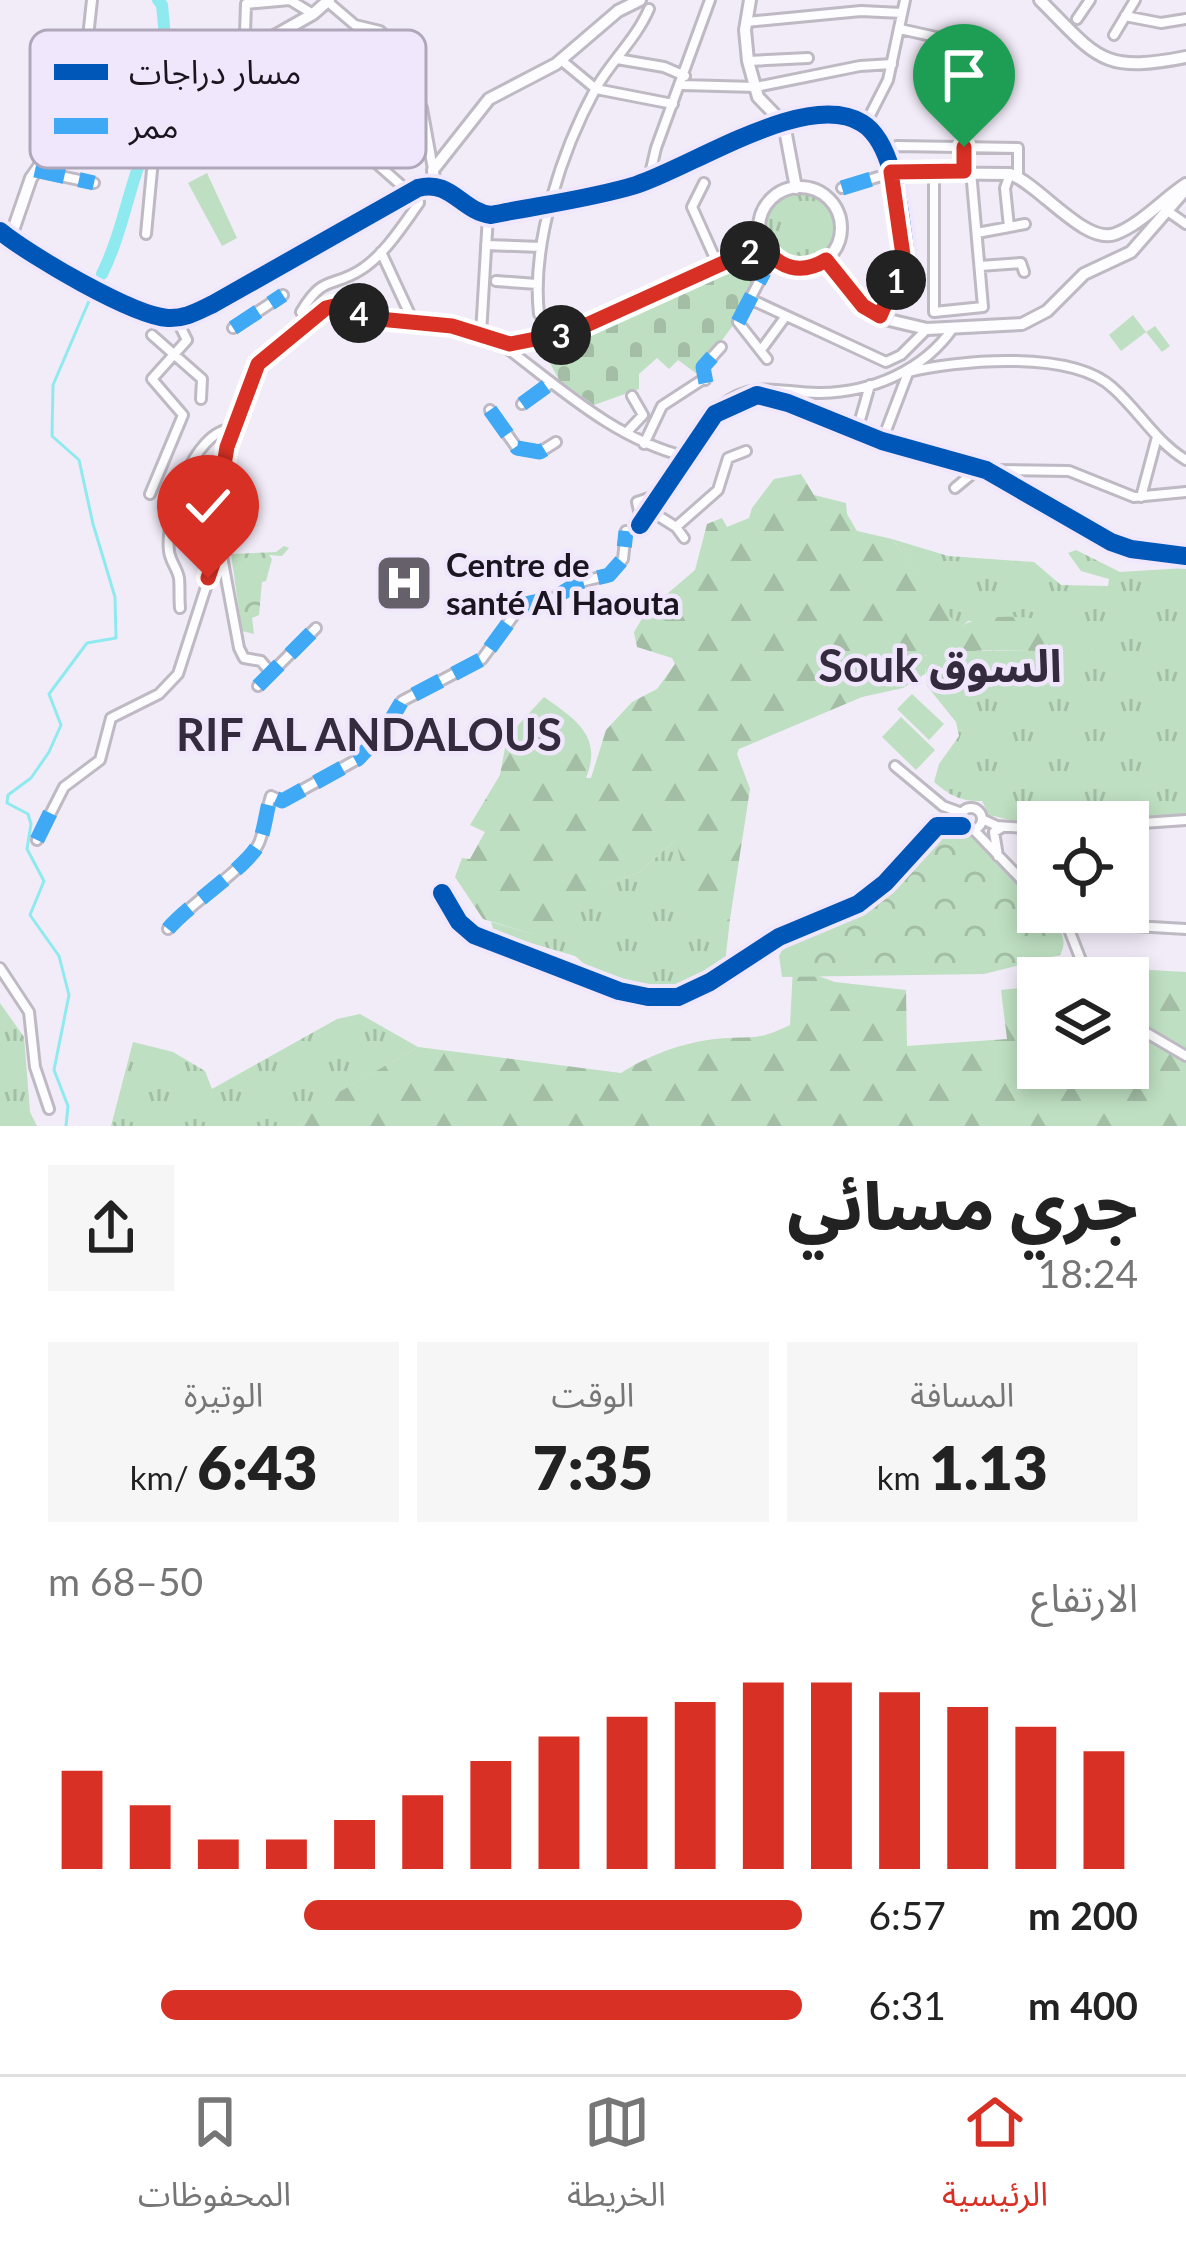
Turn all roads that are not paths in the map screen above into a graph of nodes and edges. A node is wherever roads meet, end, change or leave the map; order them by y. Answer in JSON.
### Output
{"nodes":[{"id":1,"x":92,"y":0,"type":"edge"},
{"id":2,"x":710,"y":0,"type":"edge"},
{"id":3,"x":750,"y":0,"type":"edge"},
{"id":4,"x":905,"y":0,"type":"edge"},
{"id":5,"x":1040,"y":0,"type":"edge"},
{"id":6,"x":1090,"y":0,"type":"edge"},
{"id":7,"x":1135,"y":0,"type":"edge"},
{"id":8,"x":328,"y":1,"type":"edge"},
{"id":9,"x":246,"y":2,"type":"edge"},
{"id":10,"x":644,"y":5,"type":"edge"},
{"id":11,"x":902,"y":13,"type":"junction"},
{"id":12,"x":313,"y":14,"type":"junction"},
{"id":13,"x":1125,"y":16,"type":"junction"},
{"id":14,"x":1077,"y":19,"type":"dead end"},
{"id":15,"x":1186,"y":20,"type":"edge"},
{"id":16,"x":746,"y":22,"type":"junction"},
{"id":17,"x":900,"y":29,"type":"junction"},
{"id":18,"x":89,"y":30,"type":"edge"},
{"id":19,"x":285,"y":30,"type":"edge"},
{"id":20,"x":370,"y":30,"type":"edge"},
{"id":21,"x":1114,"y":35,"type":"dead end"},
{"id":22,"x":945,"y":39,"type":"dead end"},
{"id":23,"x":1186,"y":57,"type":"edge"},
{"id":24,"x":808,"y":58,"type":"dead end"},
{"id":25,"x":616,"y":59,"type":"junction"},
{"id":26,"x":561,"y":60,"type":"junction"},
{"id":27,"x":748,"y":61,"type":"junction"},
{"id":28,"x":892,"y":64,"type":"junction"},
{"id":29,"x":683,"y":80,"type":"junction"},
{"id":30,"x":596,"y":88,"type":"junction"},
{"id":31,"x":757,"y":92,"type":"junction"},
{"id":32,"x":673,"y":104,"type":"junction"},
{"id":33,"x":784,"y":124,"type":"junction"},
{"id":34,"x":865,"y":125,"type":"junction"},
{"id":35,"x":426,"y":131,"type":"edge"},
{"id":36,"x":762,"y":131,"type":"junction"},
{"id":37,"x":964,"y":147,"type":"junction"},
{"id":38,"x":885,"y":151,"type":"junction"},
{"id":39,"x":152,"y":168,"type":"edge"},
{"id":40,"x":384,"y":168,"type":"edge"},
{"id":41,"x":34,"y":170,"type":"joint"},
{"id":42,"x":968,"y":171,"type":"junction"},
{"id":43,"x":891,"y":172,"type":"junction"},
{"id":44,"x":934,"y":172,"type":"junction"},
{"id":45,"x":1014,"y":175,"type":"junction"},
{"id":46,"x":434,"y":177,"type":"junction"},
{"id":47,"x":649,"y":180,"type":"junction"},
{"id":48,"x":94,"y":183,"type":"dead end"},
{"id":49,"x":704,"y":183,"type":"dead end"},
{"id":50,"x":1186,"y":186,"type":"edge"},
{"id":51,"x":796,"y":188,"type":"junction"},
{"id":52,"x":842,"y":188,"type":"dead end"},
{"id":53,"x":414,"y":190,"type":"junction"},
{"id":54,"x":547,"y":204,"type":"junction"},
{"id":55,"x":1168,"y":206,"type":"junction"},
{"id":56,"x":488,"y":215,"type":"junction"},
{"id":57,"x":1025,"y":224,"type":"dead end"},
{"id":58,"x":1186,"y":224,"type":"edge"},
{"id":59,"x":1009,"y":227,"type":"junction"},
{"id":60,"x":976,"y":232,"type":"junction"},
{"id":61,"x":5,"y":235,"type":"edge"},
{"id":62,"x":146,"y":235,"type":"dead end"},
{"id":63,"x":486,"y":244,"type":"junction"},
{"id":64,"x":763,"y":245,"type":"junction"},
{"id":65,"x":541,"y":248,"type":"junction"},
{"id":66,"x":381,"y":252,"type":"junction"},
{"id":67,"x":826,"y":260,"type":"junction"},
{"id":68,"x":718,"y":265,"type":"junction"},
{"id":69,"x":980,"y":266,"type":"junction"},
{"id":70,"x":764,"y":272,"type":"dead end"},
{"id":71,"x":1024,"y":272,"type":"dead end"},
{"id":72,"x":496,"y":281,"type":"dead end"},
{"id":73,"x":537,"y":284,"type":"junction"},
{"id":74,"x":283,"y":295,"type":"dead end"},
{"id":75,"x":751,"y":299,"type":"junction"},
{"id":76,"x":301,"y":312,"type":"dead end"},
{"id":77,"x":538,"y":314,"type":"dead end"},
{"id":78,"x":786,"y":316,"type":"junction"},
{"id":79,"x":880,"y":316,"type":"junction"},
{"id":80,"x":176,"y":318,"type":"junction"},
{"id":81,"x":413,"y":322,"type":"junction"},
{"id":82,"x":233,"y":328,"type":"dead end"},
{"id":83,"x":953,"y":328,"type":"junction"},
{"id":84,"x":927,"y":329,"type":"junction"},
{"id":85,"x":481,"y":334,"type":"junction"},
{"id":86,"x":152,"y":335,"type":"dead end"},
{"id":87,"x":503,"y":345,"type":"junction"},
{"id":88,"x":721,"y":347,"type":"dead end"},
{"id":89,"x":172,"y":356,"type":"junction"},
{"id":90,"x":906,"y":373,"type":"junction"},
{"id":91,"x":551,"y":382,"type":"junction"},
{"id":92,"x":870,"y":385,"type":"junction"},
{"id":93,"x":632,"y":396,"type":"dead end"},
{"id":94,"x":201,"y":399,"type":"dead end"},
{"id":95,"x":522,"y":404,"type":"dead end"},
{"id":96,"x":490,"y":410,"type":"dead end"},
{"id":97,"x":717,"y":412,"type":"junction"},
{"id":98,"x":860,"y":420,"type":"dead end"},
{"id":99,"x":887,"y":428,"type":"dead end"},
{"id":100,"x":232,"y":429,"type":"junction"},
{"id":101,"x":626,"y":433,"type":"junction"},
{"id":102,"x":1157,"y":436,"type":"junction"},
{"id":103,"x":556,"y":442,"type":"dead end"},
{"id":104,"x":644,"y":444,"type":"junction"},
{"id":105,"x":746,"y":451,"type":"dead end"},
{"id":106,"x":685,"y":456,"type":"junction"},
{"id":107,"x":1186,"y":460,"type":"edge"},
{"id":108,"x":982,"y":470,"type":"junction"},
{"id":109,"x":955,"y":488,"type":"dead end"},
{"id":110,"x":1186,"y":492,"type":"edge"},
{"id":111,"x":150,"y":494,"type":"dead end"},
{"id":112,"x":1141,"y":497,"type":"junction"},
{"id":113,"x":648,"y":511,"type":"junction"},
{"id":114,"x":640,"y":525,"type":"dead end"},
{"id":115,"x":676,"y":527,"type":"junction"},
{"id":116,"x":626,"y":531,"type":"dead end"},
{"id":117,"x":684,"y":538,"type":"dead end"},
{"id":118,"x":218,"y":549,"type":"junction"},
{"id":119,"x":1186,"y":556,"type":"edge"},
{"id":120,"x":180,"y":608,"type":"dead end"},
{"id":121,"x":316,"y":628,"type":"dead end"},
{"id":122,"x":271,"y":673,"type":"junction"},
{"id":123,"x":258,"y":686,"type":"dead end"},
{"id":124,"x":895,"y":766,"type":"dead end"},
{"id":125,"x":943,"y":806,"type":"junction"},
{"id":126,"x":962,"y":813,"type":"junction"},
{"id":127,"x":982,"y":819,"type":"junction"},
{"id":128,"x":1186,"y":820,"type":"edge"},
{"id":129,"x":1149,"y":823,"type":"edge"},
{"id":130,"x":937,"y":826,"type":"junction"},
{"id":131,"x":962,"y":826,"type":"junction"},
{"id":132,"x":1004,"y":827,"type":"junction"},
{"id":133,"x":1017,"y":828,"type":"edge"},
{"id":134,"x":974,"y":830,"type":"junction"},
{"id":135,"x":38,"y":840,"type":"dead end"},
{"id":136,"x":998,"y":857,"type":"junction"},
{"id":137,"x":1017,"y":876,"type":"edge"},
{"id":138,"x":442,"y":893,"type":"dead end"},
{"id":139,"x":1149,"y":927,"type":"edge"},
{"id":140,"x":168,"y":928,"type":"dead end"},
{"id":141,"x":1186,"y":929,"type":"edge"},
{"id":142,"x":0,"y":968,"type":"edge"},
{"id":143,"x":1149,"y":1034,"type":"edge"},
{"id":144,"x":1186,"y":1055,"type":"edge"},
{"id":145,"x":49,"y":1108,"type":"dead end"}],
"edges":[{"from":1,"to":18,"type":"street"},
{"from":2,"to":29,"type":"street"},
{"from":3,"to":16,"type":"street"},
{"from":4,"to":11,"type":"street"},
{"from":5,"to":23,"type":"street"},
{"from":6,"to":14,"type":"street"},
{"from":7,"to":13,"type":"street"},
{"from":8,"to":12,"type":"street"},
{"from":8,"to":20,"type":"street"},
{"from":9,"to":12,"type":"street"},
{"from":10,"to":25,"type":"street"},
{"from":10,"to":26,"type":"street"},
{"from":11,"to":16,"type":"street"},
{"from":11,"to":17,"type":"street"},
{"from":12,"to":19,"type":"street"},
{"from":13,"to":15,"type":"street"},
{"from":13,"to":21,"type":"street"},
{"from":16,"to":27,"type":"street"},
{"from":17,"to":22,"type":"street"},
{"from":17,"to":28,"type":"street"},
{"from":24,"to":27,"type":"street"},
{"from":25,"to":29,"type":"street"},
{"from":25,"to":30,"type":"street"},
{"from":26,"to":30,"type":"street"},
{"from":26,"to":46,"type":"street"},
{"from":27,"to":31,"type":"street"},
{"from":28,"to":31,"type":"street"},
{"from":28,"to":34,"type":"street"},
{"from":29,"to":31,"type":"street"},
{"from":29,"to":32,"type":"street"},
{"from":30,"to":32,"type":"street"},
{"from":30,"to":54,"type":"street"},
{"from":31,"to":33,"type":"street"},
{"from":31,"to":36,"type":"street"},
{"from":32,"to":47,"type":"street"},
{"from":33,"to":34,"type":"street"},
{"from":33,"to":36,"type":"street"},
{"from":33,"to":51,"type":"street"},
{"from":34,"to":38,"type":"street"},
{"from":35,"to":46,"type":"street"},
{"from":36,"to":47,"type":"street"},
{"from":37,"to":38,"type":"street"},
{"from":37,"to":42,"type":"street"},
{"from":37,"to":45,"type":"street"},
{"from":38,"to":43,"type":"street"},
{"from":39,"to":62,"type":"street"},
{"from":40,"to":53,"type":"street"},
{"from":41,"to":48,"type":"street"},
{"from":41,"to":61,"type":"street"},
{"from":42,"to":44,"type":"street"},
{"from":42,"to":45,"type":"street"},
{"from":42,"to":60,"type":"street"},
{"from":43,"to":44,"type":"street"},
{"from":43,"to":52,"type":"street"},
{"from":43,"to":79,"type":"street"},
{"from":44,"to":69,"type":"street"},
{"from":45,"to":55,"type":"street"},
{"from":45,"to":59,"type":"street"},
{"from":46,"to":53,"type":"street"},
{"from":46,"to":56,"type":"street"},
{"from":47,"to":54,"type":"street"},
{"from":49,"to":68,"type":"street"},
{"from":50,"to":55,"type":"street"},
{"from":51,"to":64,"type":"street"},
{"from":51,"to":67,"type":"street"},
{"from":53,"to":66,"type":"street"},
{"from":53,"to":80,"type":"street"},
{"from":54,"to":56,"type":"street"},
{"from":54,"to":65,"type":"street"},
{"from":55,"to":58,"type":"street"},
{"from":55,"to":83,"type":"street"},
{"from":56,"to":63,"type":"street"},
{"from":57,"to":59,"type":"street"},
{"from":59,"to":60,"type":"street"},
{"from":60,"to":69,"type":"street"},
{"from":61,"to":80,"type":"street"},
{"from":63,"to":65,"type":"street"},
{"from":63,"to":85,"type":"street"},
{"from":64,"to":67,"type":"street"},
{"from":64,"to":68,"type":"street"},
{"from":65,"to":73,"type":"street"},
{"from":66,"to":76,"type":"street"},
{"from":66,"to":81,"type":"street"},
{"from":67,"to":79,"type":"street"},
{"from":68,"to":87,"type":"street"},
{"from":69,"to":71,"type":"street"},
{"from":70,"to":75,"type":"street"},
{"from":72,"to":73,"type":"street"},
{"from":73,"to":77,"type":"street"},
{"from":74,"to":82,"type":"street"},
{"from":75,"to":78,"type":"street"},
{"from":75,"to":78,"type":"street"},
{"from":78,"to":84,"type":"street"},
{"from":79,"to":84,"type":"street"},
{"from":80,"to":89,"type":"street"},
{"from":81,"to":85,"type":"street"},
{"from":81,"to":100,"type":"street"},
{"from":83,"to":84,"type":"street"},
{"from":83,"to":90,"type":"street"},
{"from":85,"to":87,"type":"street"},
{"from":86,"to":89,"type":"street"},
{"from":87,"to":91,"type":"street"},
{"from":88,"to":104,"type":"street"},
{"from":89,"to":94,"type":"street"},
{"from":89,"to":111,"type":"street"},
{"from":90,"to":92,"type":"street"},
{"from":90,"to":99,"type":"street"},
{"from":90,"to":102,"type":"street"},
{"from":91,"to":95,"type":"street"},
{"from":91,"to":101,"type":"street"},
{"from":92,"to":97,"type":"street"},
{"from":92,"to":98,"type":"street"},
{"from":93,"to":101,"type":"street"},
{"from":96,"to":103,"type":"street"},
{"from":97,"to":106,"type":"street"},
{"from":97,"to":108,"type":"street"},
{"from":100,"to":118,"type":"street"},
{"from":100,"to":120,"type":"street"},
{"from":101,"to":104,"type":"street"},
{"from":102,"to":107,"type":"street"},
{"from":102,"to":112,"type":"street"},
{"from":104,"to":106,"type":"street"},
{"from":105,"to":115,"type":"street"},
{"from":106,"to":113,"type":"street"},
{"from":108,"to":109,"type":"street"},
{"from":108,"to":112,"type":"street"},
{"from":108,"to":119,"type":"street"},
{"from":110,"to":112,"type":"street"},
{"from":113,"to":114,"type":"street"},
{"from":113,"to":115,"type":"street"},
{"from":115,"to":117,"type":"street"},
{"from":116,"to":140,"type":"street"},
{"from":118,"to":122,"type":"street"},
{"from":118,"to":135,"type":"street"},
{"from":121,"to":122,"type":"street"},
{"from":122,"to":123,"type":"street"},
{"from":124,"to":125,"type":"street"},
{"from":125,"to":126,"type":"street"},
{"from":125,"to":130,"type":"street"},
{"from":126,"to":127,"type":"street"},
{"from":126,"to":131,"type":"street"},
{"from":127,"to":132,"type":"street"},
{"from":127,"to":134,"type":"street"},
{"from":128,"to":129,"type":"street"},
{"from":130,"to":131,"type":"street"},
{"from":130,"to":138,"type":"street"},
{"from":131,"to":134,"type":"street"},
{"from":132,"to":133,"type":"street"},
{"from":132,"to":136,"type":"street"},
{"from":134,"to":136,"type":"street"},
{"from":136,"to":137,"type":"street"},
{"from":139,"to":141,"type":"street"},
{"from":142,"to":145,"type":"street"},
{"from":143,"to":144,"type":"street"}]}
